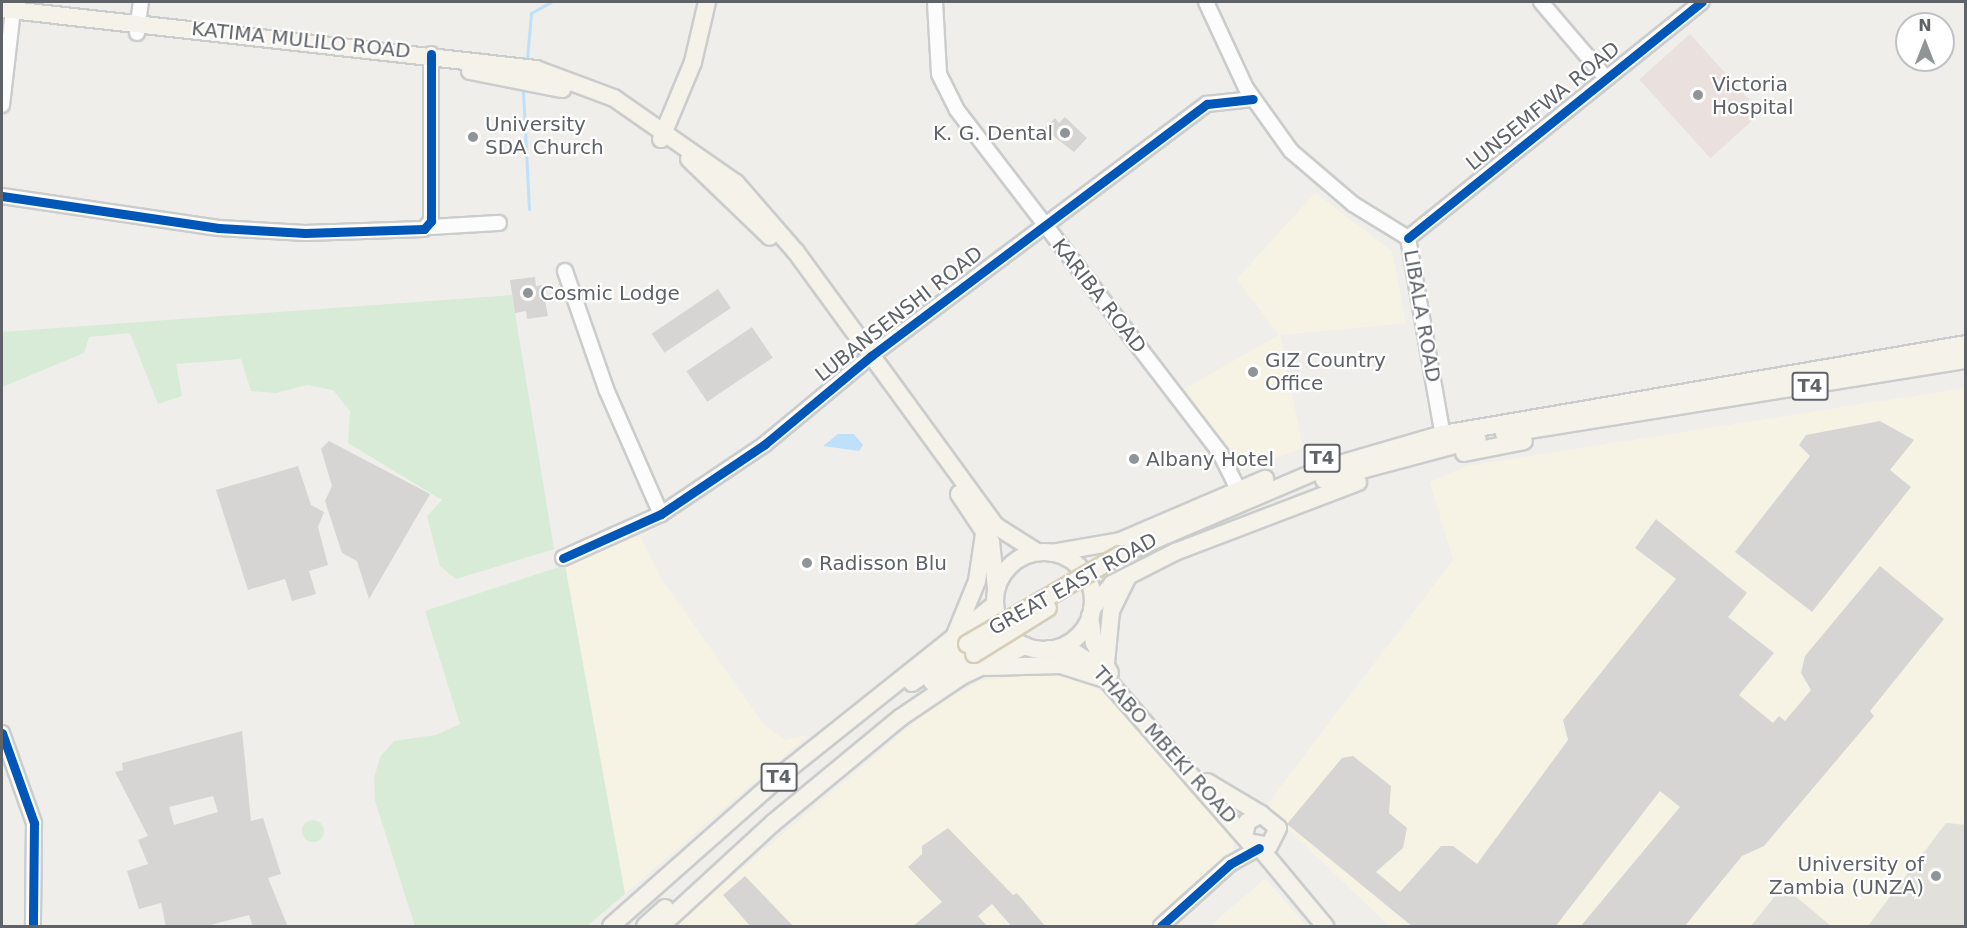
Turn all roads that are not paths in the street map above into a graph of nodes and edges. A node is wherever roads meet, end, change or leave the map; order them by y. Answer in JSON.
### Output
{"nodes":[{"id":1,"x":141,"y":2,"type":"edge"},
{"id":2,"x":707,"y":2,"type":"edge"},
{"id":3,"x":935,"y":2,"type":"edge"},
{"id":4,"x":1206,"y":2,"type":"edge"},
{"id":5,"x":1541,"y":2,"type":"edge"},
{"id":6,"x":1702,"y":2,"type":"edge"},
{"id":7,"x":7,"y":15,"type":"edge"},
{"id":8,"x":138,"y":28,"type":"junction"},
{"id":9,"x":431,"y":60,"type":"junction"},
{"id":10,"x":1606,"y":78,"type":"junction"},
{"id":11,"x":1253,"y":99,"type":"junction"},
{"id":12,"x":2,"y":105,"type":"edge"},
{"id":13,"x":664,"y":135,"type":"junction"},
{"id":14,"x":2,"y":196,"type":"edge"},
{"id":15,"x":499,"y":223,"type":"dead end"},
{"id":16,"x":1044,"y":226,"type":"junction"},
{"id":17,"x":429,"y":227,"type":"junction"},
{"id":18,"x":1408,"y":238,"type":"junction"},
{"id":19,"x":565,"y":271,"type":"dead end"},
{"id":20,"x":1965,"y":344,"type":"edge"},
{"id":21,"x":867,"y":359,"type":"junction"},
{"id":22,"x":1965,"y":360,"type":"edge"},
{"id":23,"x":1605,"y":411,"type":"junction"},
{"id":24,"x":1441,"y":425,"type":"junction"},
{"id":25,"x":1238,"y":489,"type":"junction"},
{"id":26,"x":661,"y":514,"type":"junction"},
{"id":27,"x":984,"y":531,"type":"junction"},
{"id":28,"x":1045,"y":553,"type":"junction"},
{"id":29,"x":563,"y":558,"type":"dead end"},
{"id":30,"x":1124,"y":565,"type":"junction"},
{"id":31,"x":996,"y":596,"type":"junction"},
{"id":32,"x":1091,"y":612,"type":"junction"},
{"id":33,"x":1025,"y":646,"type":"junction"},
{"id":34,"x":1049,"y":649,"type":"junction"},
{"id":35,"x":969,"y":650,"type":"junction"},
{"id":36,"x":1106,"y":675,"type":"junction"},
{"id":37,"x":2,"y":733,"type":"edge"},
{"id":38,"x":1261,"y":814,"type":"junction"},
{"id":39,"x":1245,"y":835,"type":"junction"},
{"id":40,"x":1278,"y":835,"type":"junction"},
{"id":41,"x":1260,"y":848,"type":"junction"},
{"id":42,"x":1230,"y":864,"type":"junction"},
{"id":43,"x":1322,"y":923,"type":"edge"},
{"id":44,"x":33,"y":927,"type":"edge"},
{"id":45,"x":611,"y":927,"type":"edge"},
{"id":46,"x":626,"y":927,"type":"edge"},
{"id":47,"x":645,"y":927,"type":"edge"},
{"id":48,"x":661,"y":927,"type":"edge"},
{"id":49,"x":1161,"y":927,"type":"edge"}],
"edges":[{"from":1,"to":8,"type":"street"},
{"from":2,"to":13,"type":"main road"},
{"from":3,"to":16,"type":"street","name":"KARIBA ROAD"},
{"from":4,"to":11,"type":"street","name":"LIBALA ROAD"},
{"from":5,"to":10,"type":"street"},
{"from":6,"to":10,"type":"street","name":"LUNSEMFWA ROAD"},
{"from":7,"to":8,"type":"main road","name":"KATIMA MULILO ROAD"},
{"from":7,"to":12,"type":"street"},
{"from":8,"to":9,"type":"main road","name":"KATIMA MULILO ROAD"},
{"from":9,"to":13,"type":"main road","name":"KATIMA MULILO ROAD"},
{"from":9,"to":17,"type":"street"},
{"from":10,"to":18,"type":"street","name":"LUNSEMFWA ROAD"},
{"from":11,"to":16,"type":"street","name":"LUBANSENSHI ROAD"},
{"from":11,"to":18,"type":"street","name":"LIBALA ROAD"},
{"from":13,"to":21,"type":"main road","name":"KATIMA MULILO ROAD"},
{"from":14,"to":17,"type":"street"},
{"from":15,"to":17,"type":"street"},
{"from":16,"to":21,"type":"street","name":"LUBANSENSHI ROAD"},
{"from":16,"to":25,"type":"street","name":"KARIBA ROAD"},
{"from":18,"to":24,"type":"street","name":"LIBALA ROAD"},
{"from":19,"to":26,"type":"street"},
{"from":20,"to":23,"type":"main road","name":"GREAT EAST ROAD","number":"T4"},
{"from":21,"to":26,"type":"street","name":"LUBANSENSHI ROAD"},
{"from":21,"to":27,"type":"main road","name":"KATIMA MULILO ROAD"},
{"from":21,"to":28,"type":"main road","name":"KATIMA MULILO ROAD"},
{"from":22,"to":23,"type":"main road","name":"GREAT EAST ROAD","number":"T4"},
{"from":23,"to":24,"type":"main road","name":"GREAT EAST ROAD","number":"T4"},
{"from":23,"to":30,"type":"main road","name":"GREAT EAST ROAD","number":"T4"},
{"from":24,"to":25,"type":"main road","name":"GREAT EAST ROAD","number":"T4"},
{"from":25,"to":28,"type":"main road","name":"GREAT EAST ROAD","number":"T4"},
{"from":26,"to":29,"type":"street","name":"LUBANSENSHI ROAD"},
{"from":27,"to":31,"type":"main road","name":"KATIMA MULILO ROAD"},
{"from":27,"to":35,"type":"main road"},
{"from":28,"to":31,"type":"main road"},
{"from":28,"to":32,"type":"main road"},
{"from":30,"to":32,"type":"main road","name":"GREAT EAST ROAD","number":"T4"},
{"from":30,"to":35,"type":"main road","name":"GREAT EAST ROAD","number":"T4","bridge":true},
{"from":30,"to":36,"type":"main road"},
{"from":31,"to":33,"type":"main road"},
{"from":31,"to":35,"type":"main road","name":"GREAT EAST ROAD","number":"T4"},
{"from":32,"to":34,"type":"main road"},
{"from":32,"to":36,"type":"main road","name":"THABO MBEKI ROAD"},
{"from":33,"to":34,"type":"main road"},
{"from":33,"to":35,"type":"main road","name":"GREAT EAST ROAD","number":"T4"},
{"from":34,"to":36,"type":"main road","name":"THABO MBEKI ROAD"},
{"from":35,"to":36,"type":"main road"},
{"from":35,"to":45,"type":"main road","name":"GREAT EAST ROAD","number":"T4"},
{"from":35,"to":46,"type":"main road","name":"GREAT EAST ROAD","number":"T4"},
{"from":35,"to":47,"type":"main road","name":"GREAT EAST ROAD","number":"T4"},
{"from":35,"to":48,"type":"main road","name":"GREAT EAST ROAD","number":"T4"},
{"from":36,"to":38,"type":"main road","name":"THABO MBEKI ROAD"},
{"from":36,"to":39,"type":"main road","name":"THABO MBEKI ROAD"},
{"from":37,"to":44,"type":"street"},
{"from":38,"to":39,"type":"main road","name":"THABO MBEKI ROAD"},
{"from":38,"to":40,"type":"main road","name":"THABO MBEKI ROAD"},
{"from":39,"to":41,"type":"main road","name":"THABO MBEKI ROAD"},
{"from":39,"to":42,"type":"street"},
{"from":40,"to":41,"type":"main road"},
{"from":40,"to":43,"type":"main road","name":"THABO MBEKI ROAD"},
{"from":41,"to":42,"type":"street"},
{"from":41,"to":43,"type":"main road","name":"THABO MBEKI ROAD"},
{"from":42,"to":49,"type":"street"}]}
